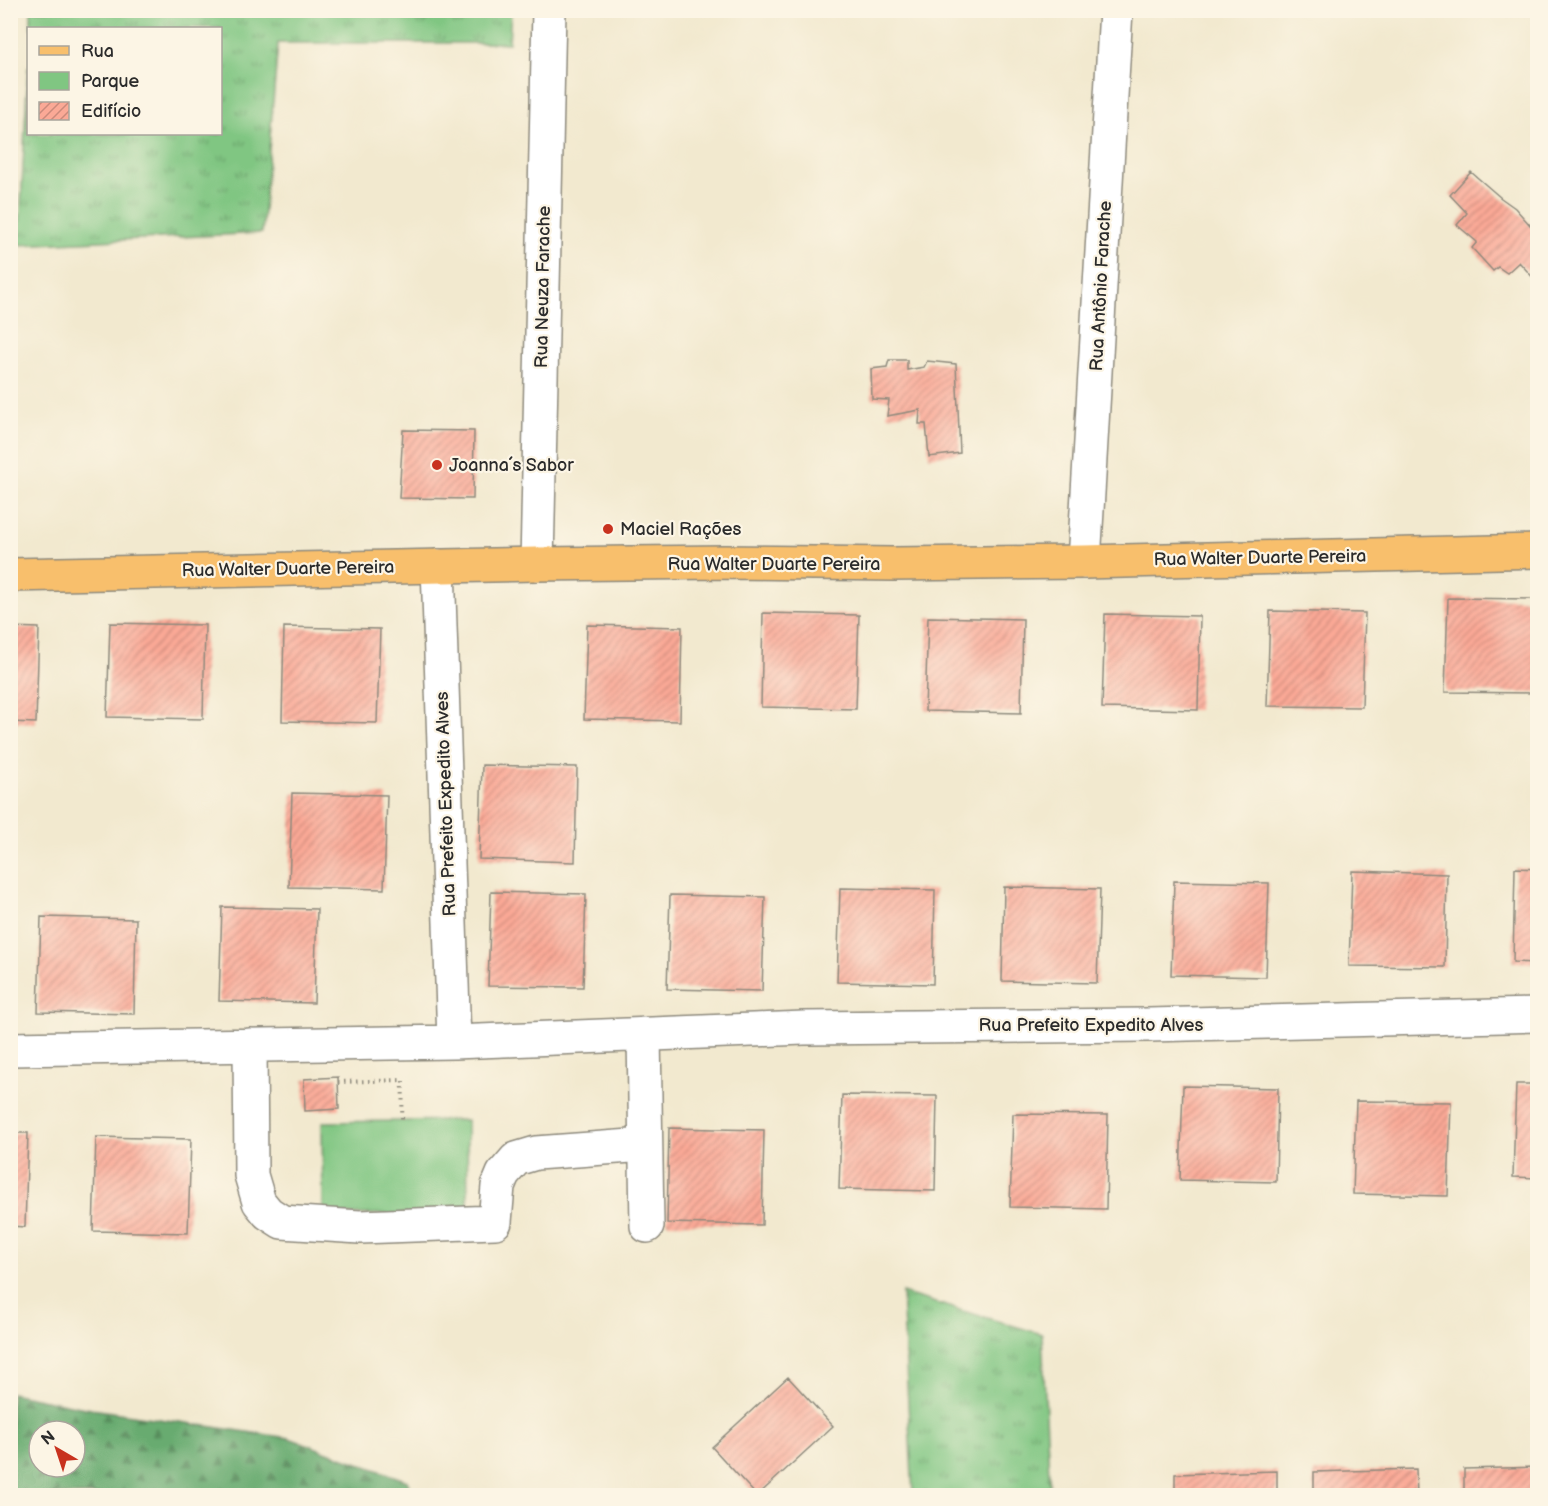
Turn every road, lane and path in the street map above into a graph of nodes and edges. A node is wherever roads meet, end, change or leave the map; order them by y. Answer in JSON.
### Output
{"nodes":[{"id":1,"x":549,"y":10,"type":"edge"},
{"id":2,"x":1116,"y":10,"type":"edge"},
{"id":3,"x":1538,"y":551,"type":"edge"},
{"id":4,"x":1084,"y":562,"type":"junction"},
{"id":5,"x":537,"y":564,"type":"junction"},
{"id":6,"x":438,"y":566,"type":"junction"},
{"id":7,"x":10,"y":575,"type":"edge"},
{"id":8,"x":1538,"y":1015,"type":"edge"},
{"id":9,"x":644,"y":1034,"type":"junction"},
{"id":10,"x":454,"y":1042,"type":"junction"},
{"id":11,"x":250,"y":1045,"type":"junction"},
{"id":12,"x":10,"y":1049,"type":"edge"},
{"id":13,"x":338,"y":1082,"type":"dead end"},
{"id":14,"x":402,"y":1121,"type":"dead end"},
{"id":15,"x":645,"y":1145,"type":"junction"},
{"id":16,"x":647,"y":1226,"type":"dead end"}],
"edges":[{"from":1,"to":5,"type":"street","name":"Rua Neuza Farache"},
{"from":2,"to":4,"type":"street","name":"Rua Antônio Farache"},
{"from":3,"to":4,"type":"main road","name":"Rua Walter Duarte Pereira"},
{"from":4,"to":5,"type":"main road","name":"Rua Walter Duarte Pereira"},
{"from":5,"to":6,"type":"main road","name":"Rua Walter Duarte Pereira"},
{"from":6,"to":7,"type":"main road","name":"Rua Walter Duarte Pereira"},
{"from":6,"to":10,"type":"street","name":"Rua Prefeito Expedito Alves"},
{"from":8,"to":9,"type":"street","name":"Rua Prefeito Expedito Alves"},
{"from":9,"to":10,"type":"street","name":"Rua Prefeito Expedito Alves"},
{"from":9,"to":15,"type":"street"},
{"from":10,"to":11,"type":"street","name":"Rua Prefeito Expedito Alves"},
{"from":11,"to":12,"type":"street","name":"Rua Prefeito Expedito Alves"},
{"from":11,"to":15,"type":"street"},
{"from":13,"to":14,"type":"path"},
{"from":15,"to":16,"type":"street"}]}
